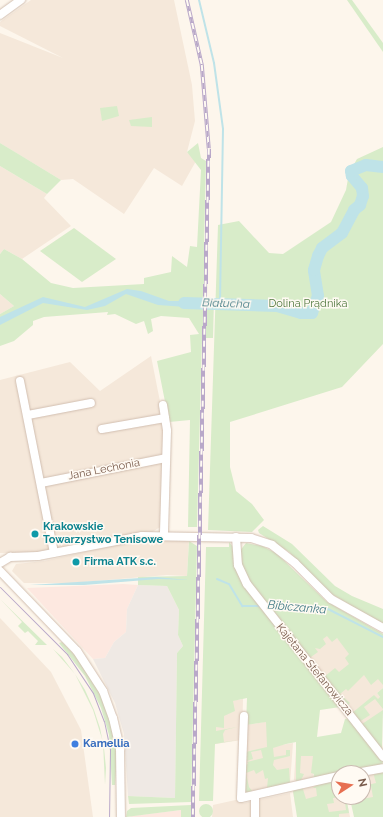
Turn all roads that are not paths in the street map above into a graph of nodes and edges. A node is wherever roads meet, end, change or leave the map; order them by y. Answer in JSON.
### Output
{"nodes":[{"id":1,"x":21,"y":0,"type":"edge"},
{"id":2,"x":0,"y":15,"type":"edge"},
{"id":3,"x":20,"y":382,"type":"dead end"},
{"id":4,"x":91,"y":403,"type":"dead end"},
{"id":5,"x":163,"y":405,"type":"dead end"},
{"id":6,"x":28,"y":416,"type":"junction"},
{"id":7,"x":165,"y":418,"type":"junction"},
{"id":8,"x":102,"y":429,"type":"dead end"},
{"id":9,"x":166,"y":458,"type":"junction"},
{"id":10,"x":41,"y":483,"type":"junction"},
{"id":11,"x":164,"y":535,"type":"junction"},
{"id":12,"x":236,"y":537,"type":"junction"},
{"id":13,"x":54,"y":553,"type":"junction"},
{"id":14,"x":0,"y":563,"type":"edge"},
{"id":15,"x":0,"y":571,"type":"edge"},
{"id":16,"x":383,"y":628,"type":"edge"},
{"id":17,"x":244,"y":716,"type":"dead end"},
{"id":18,"x":383,"y":757,"type":"edge"},
{"id":19,"x":383,"y":768,"type":"edge"},
{"id":20,"x":371,"y":770,"type":"edge"},
{"id":21,"x":331,"y":778,"type":"edge"},
{"id":22,"x":255,"y":796,"type":"junction"},
{"id":23,"x":121,"y":817,"type":"edge"},
{"id":24,"x":254,"y":817,"type":"edge"}],
"edges":[{"from":1,"to":2,"type":"street"},
{"from":3,"to":6,"type":"street"},
{"from":4,"to":6,"type":"street"},
{"from":5,"to":7,"type":"street"},
{"from":6,"to":10,"type":"street"},
{"from":7,"to":8,"type":"street"},
{"from":7,"to":9,"type":"street"},
{"from":9,"to":10,"type":"street","name":"Jana Lechonia"},
{"from":9,"to":11,"type":"street"},
{"from":10,"to":13,"type":"street"},
{"from":11,"to":12,"type":"street"},
{"from":11,"to":13,"type":"street"},
{"from":12,"to":16,"type":"street"},
{"from":12,"to":18,"type":"street","name":"Kajetana Stefanowicza"},
{"from":13,"to":14,"type":"street"},
{"from":15,"to":23,"type":"street"},
{"from":17,"to":22,"type":"street"},
{"from":19,"to":20,"type":"street"},
{"from":21,"to":22,"type":"street"},
{"from":22,"to":24,"type":"street"}]}
